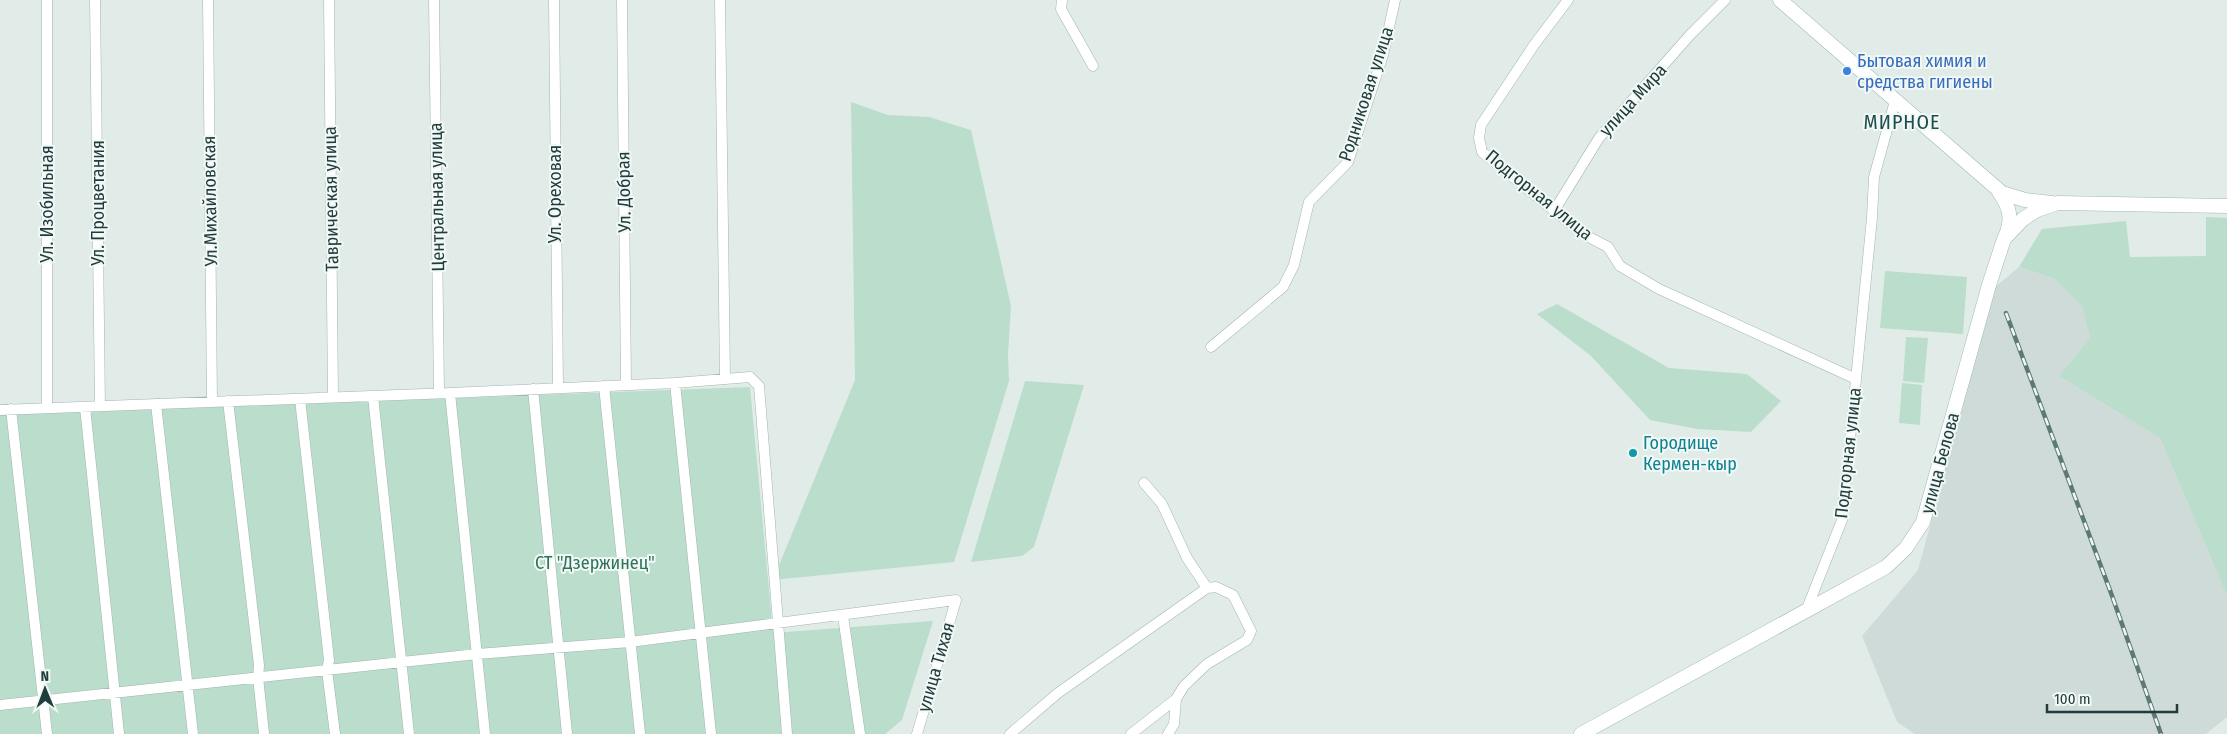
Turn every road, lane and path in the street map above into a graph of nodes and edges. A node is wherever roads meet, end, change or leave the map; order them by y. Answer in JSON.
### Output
{"nodes":[{"id":1,"x":47,"y":0,"type":"edge"},
{"id":2,"x":95,"y":0,"type":"edge"},
{"id":3,"x":208,"y":0,"type":"edge"},
{"id":4,"x":329,"y":0,"type":"edge"},
{"id":5,"x":434,"y":0,"type":"edge"},
{"id":6,"x":554,"y":0,"type":"edge"},
{"id":7,"x":622,"y":0,"type":"edge"},
{"id":8,"x":720,"y":0,"type":"edge"},
{"id":9,"x":1062,"y":0,"type":"edge"},
{"id":10,"x":1395,"y":0,"type":"edge"},
{"id":11,"x":1568,"y":0,"type":"edge"},
{"id":12,"x":1725,"y":0,"type":"edge"},
{"id":13,"x":1780,"y":0,"type":"edge"},
{"id":14,"x":1093,"y":66,"type":"dead end"},
{"id":15,"x":1896,"y":101,"type":"junction"},
{"id":16,"x":1997,"y":190,"type":"junction"},
{"id":17,"x":2058,"y":203,"type":"junction"},
{"id":18,"x":2227,"y":206,"type":"edge"},
{"id":19,"x":1554,"y":211,"type":"junction"},
{"id":20,"x":2004,"y":239,"type":"junction"},
{"id":21,"x":1211,"y":347,"type":"dead end"},
{"id":22,"x":725,"y":378,"type":"junction"},
{"id":23,"x":1856,"y":379,"type":"junction"},
{"id":24,"x":676,"y":383,"type":"junction"},
{"id":25,"x":626,"y":385,"type":"junction"},
{"id":26,"x":604,"y":386,"type":"junction"},
{"id":27,"x":558,"y":388,"type":"junction"},
{"id":28,"x":533,"y":389,"type":"junction"},
{"id":29,"x":439,"y":393,"type":"junction"},
{"id":30,"x":450,"y":393,"type":"junction"},
{"id":31,"x":373,"y":396,"type":"junction"},
{"id":32,"x":334,"y":397,"type":"junction"},
{"id":33,"x":300,"y":399,"type":"junction"},
{"id":34,"x":228,"y":401,"type":"junction"},
{"id":35,"x":212,"y":402,"type":"junction"},
{"id":36,"x":156,"y":404,"type":"junction"},
{"id":37,"x":85,"y":406,"type":"junction"},
{"id":38,"x":100,"y":406,"type":"junction"},
{"id":39,"x":47,"y":408,"type":"junction"},
{"id":40,"x":11,"y":409,"type":"junction"},
{"id":41,"x":0,"y":410,"type":"edge"},
{"id":42,"x":1144,"y":483,"type":"dead end"},
{"id":43,"x":1207,"y":588,"type":"junction"},
{"id":44,"x":1806,"y":611,"type":"junction"},
{"id":45,"x":843,"y":616,"type":"junction"},
{"id":46,"x":776,"y":625,"type":"junction"},
{"id":47,"x":701,"y":633,"type":"junction"},
{"id":48,"x":630,"y":642,"type":"junction"},
{"id":49,"x":558,"y":648,"type":"junction"},
{"id":50,"x":477,"y":654,"type":"junction"},
{"id":51,"x":401,"y":662,"type":"junction"},
{"id":52,"x":327,"y":670,"type":"junction"},
{"id":53,"x":258,"y":678,"type":"junction"},
{"id":54,"x":188,"y":686,"type":"junction"},
{"id":55,"x":115,"y":694,"type":"junction"},
{"id":56,"x":43,"y":699,"type":"junction"},
{"id":57,"x":1176,"y":699,"type":"junction"},
{"id":58,"x":0,"y":705,"type":"edge"},
{"id":59,"x":47,"y":734,"type":"edge"},
{"id":60,"x":119,"y":734,"type":"edge"},
{"id":61,"x":193,"y":734,"type":"edge"},
{"id":62,"x":264,"y":734,"type":"edge"},
{"id":63,"x":335,"y":734,"type":"edge"},
{"id":64,"x":409,"y":734,"type":"edge"},
{"id":65,"x":485,"y":734,"type":"edge"},
{"id":66,"x":568,"y":734,"type":"edge"},
{"id":67,"x":640,"y":734,"type":"edge"},
{"id":68,"x":710,"y":734,"type":"edge"},
{"id":69,"x":787,"y":734,"type":"edge"},
{"id":70,"x":860,"y":734,"type":"edge"},
{"id":71,"x":917,"y":734,"type":"edge"},
{"id":72,"x":1010,"y":734,"type":"edge"},
{"id":73,"x":1131,"y":734,"type":"edge"},
{"id":74,"x":1168,"y":734,"type":"edge"},
{"id":75,"x":1581,"y":734,"type":"edge"}],
"edges":[{"from":1,"to":39,"type":"street","name":"Ул. Изобильная"},
{"from":2,"to":38,"type":"street","name":"Ул. Процветания"},
{"from":3,"to":35,"type":"street","name":"Ул.Михайловская"},
{"from":4,"to":32,"type":"street","name":"Таврическая улица"},
{"from":5,"to":29,"type":"street","name":"Центральная улица"},
{"from":6,"to":27,"type":"street","name":"Ул. Ореховая"},
{"from":7,"to":25,"type":"street","name":"Ул. Добрая"},
{"from":8,"to":22,"type":"street"},
{"from":9,"to":14,"type":"street"},
{"from":10,"to":21,"type":"street","name":"Родниковая улица"},
{"from":11,"to":19,"type":"street","name":"Подгорная улица"},
{"from":12,"to":19,"type":"street","name":"улица Мира"},
{"from":13,"to":15,"type":"main road"},
{"from":15,"to":16,"type":"main road"},
{"from":15,"to":23,"type":"street","name":"Подгорная улица"},
{"from":16,"to":17,"type":"main road"},
{"from":16,"to":20,"type":"main road"},
{"from":17,"to":18,"type":"main road","name":"улица Белова"},
{"from":17,"to":20,"type":"main road","name":"улица Белова"},
{"from":19,"to":23,"type":"street","name":"Подгорная улица"},
{"from":20,"to":44,"type":"main road","name":"улица Белова"},
{"from":22,"to":24,"type":"street"},
{"from":22,"to":46,"type":"street"},
{"from":23,"to":44,"type":"street","name":"Подгорная улица"},
{"from":24,"to":25,"type":"street"},
{"from":24,"to":47,"type":"street"},
{"from":25,"to":26,"type":"street"},
{"from":26,"to":27,"type":"street"},
{"from":26,"to":48,"type":"street"},
{"from":27,"to":28,"type":"street"},
{"from":28,"to":30,"type":"street"},
{"from":28,"to":49,"type":"street"},
{"from":29,"to":30,"type":"street"},
{"from":29,"to":31,"type":"street"},
{"from":30,"to":50,"type":"street"},
{"from":31,"to":32,"type":"street"},
{"from":31,"to":51,"type":"street"},
{"from":32,"to":33,"type":"street"},
{"from":33,"to":34,"type":"street"},
{"from":33,"to":52,"type":"street"},
{"from":34,"to":35,"type":"street"},
{"from":34,"to":53,"type":"street"},
{"from":35,"to":36,"type":"street"},
{"from":36,"to":38,"type":"street"},
{"from":36,"to":54,"type":"street"},
{"from":37,"to":38,"type":"street"},
{"from":37,"to":39,"type":"street"},
{"from":37,"to":55,"type":"street"},
{"from":39,"to":40,"type":"street"},
{"from":40,"to":41,"type":"street"},
{"from":40,"to":56,"type":"street"},
{"from":42,"to":43,"type":"street"},
{"from":43,"to":57,"type":"street"},
{"from":43,"to":72,"type":"street"},
{"from":44,"to":75,"type":"main road","name":"улица Белова"},
{"from":45,"to":46,"type":"street"},
{"from":45,"to":70,"type":"street"},
{"from":45,"to":71,"type":"street","name":"улица Тихая"},
{"from":46,"to":47,"type":"street"},
{"from":46,"to":69,"type":"street"},
{"from":47,"to":48,"type":"street"},
{"from":47,"to":68,"type":"street"},
{"from":48,"to":49,"type":"street"},
{"from":48,"to":67,"type":"street"},
{"from":49,"to":50,"type":"street"},
{"from":49,"to":66,"type":"street"},
{"from":50,"to":51,"type":"street"},
{"from":50,"to":65,"type":"street"},
{"from":51,"to":52,"type":"street"},
{"from":51,"to":64,"type":"street"},
{"from":52,"to":53,"type":"street"},
{"from":52,"to":63,"type":"street"},
{"from":53,"to":54,"type":"street"},
{"from":53,"to":62,"type":"street"},
{"from":54,"to":55,"type":"street"},
{"from":54,"to":61,"type":"street"},
{"from":55,"to":56,"type":"street"},
{"from":55,"to":60,"type":"street"},
{"from":56,"to":58,"type":"street"},
{"from":56,"to":59,"type":"street"},
{"from":57,"to":73,"type":"street"},
{"from":57,"to":74,"type":"street"}]}
